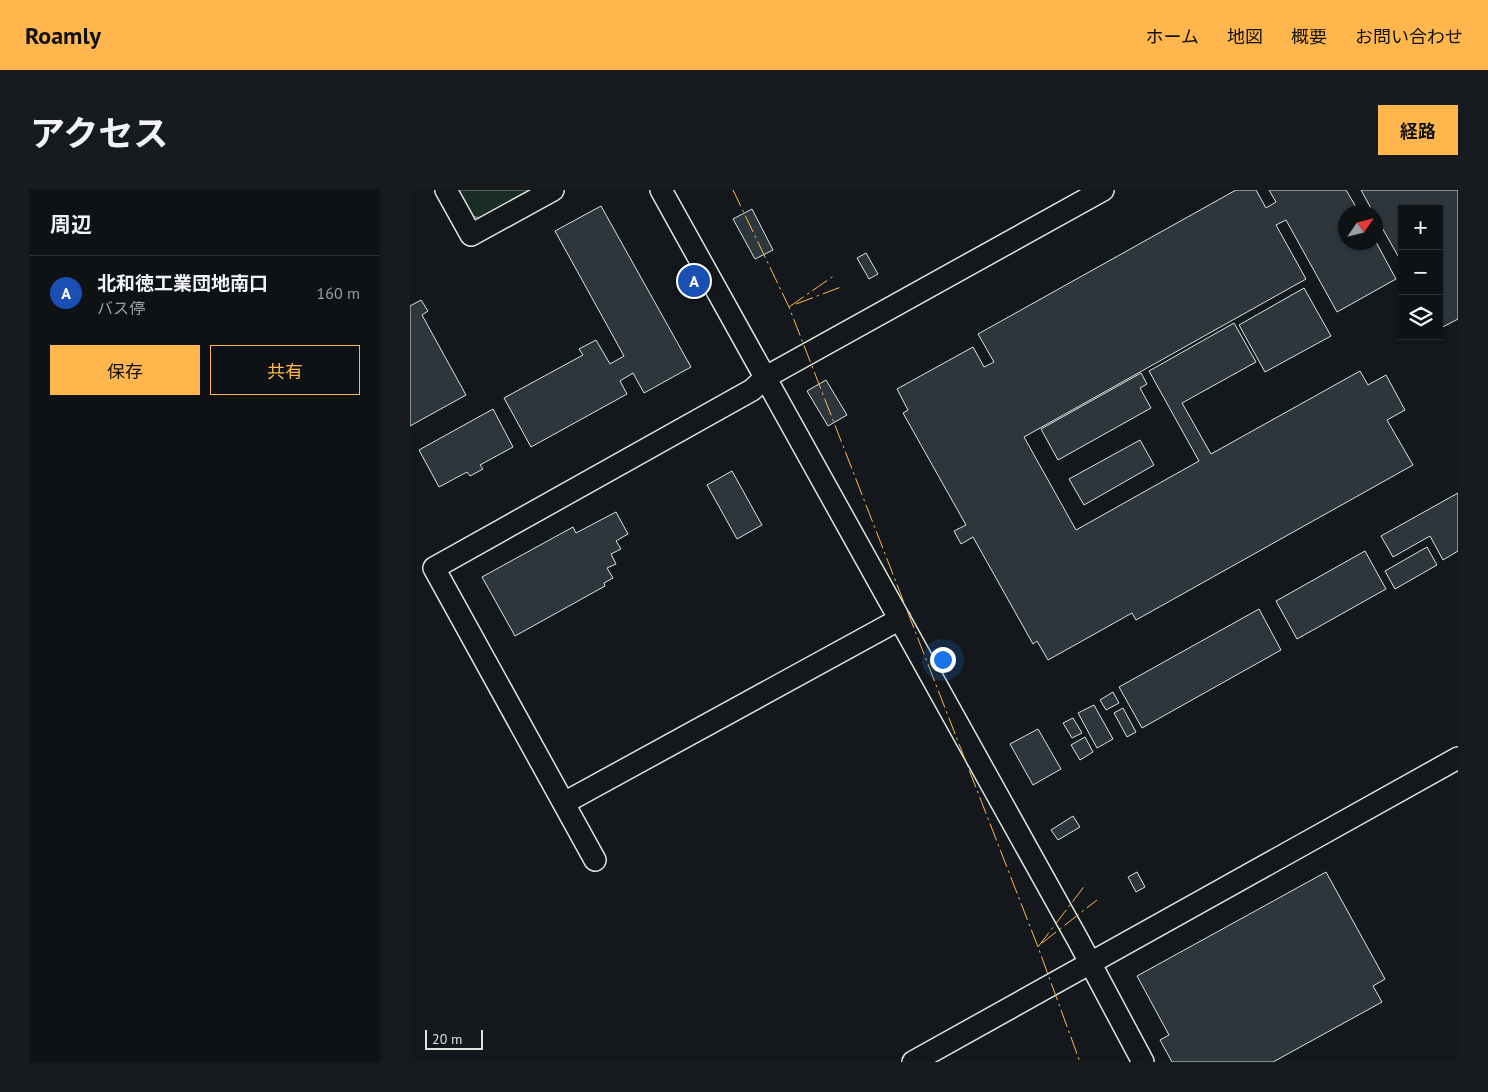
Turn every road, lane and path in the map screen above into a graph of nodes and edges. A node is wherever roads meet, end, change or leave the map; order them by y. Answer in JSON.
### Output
{"nodes":[{"id":1,"x":446,"y":190,"type":"edge"},
{"id":2,"x":553,"y":190,"type":"edge"},
{"id":3,"x":662,"y":190,"type":"edge"},
{"id":4,"x":1103,"y":190,"type":"edge"},
{"id":5,"x":766,"y":377,"type":"junction"},
{"id":6,"x":900,"y":619,"type":"junction"},
{"id":7,"x":1458,"y":758,"type":"edge"},
{"id":8,"x":564,"y":803,"type":"junction"},
{"id":9,"x":595,"y":860,"type":"dead end"},
{"id":10,"x":1090,"y":963,"type":"junction"},
{"id":11,"x":913,"y":1062,"type":"edge"},
{"id":12,"x":1143,"y":1062,"type":"edge"}],
"edges":[{"from":1,"to":2,"type":"street"},
{"from":3,"to":5,"type":"street"},
{"from":4,"to":5,"type":"street"},
{"from":5,"to":6,"type":"street"},
{"from":5,"to":8,"type":"street"},
{"from":6,"to":8,"type":"street"},
{"from":6,"to":10,"type":"street"},
{"from":7,"to":10,"type":"street"},
{"from":8,"to":9,"type":"street"},
{"from":10,"to":11,"type":"street"},
{"from":10,"to":12,"type":"street"}]}
